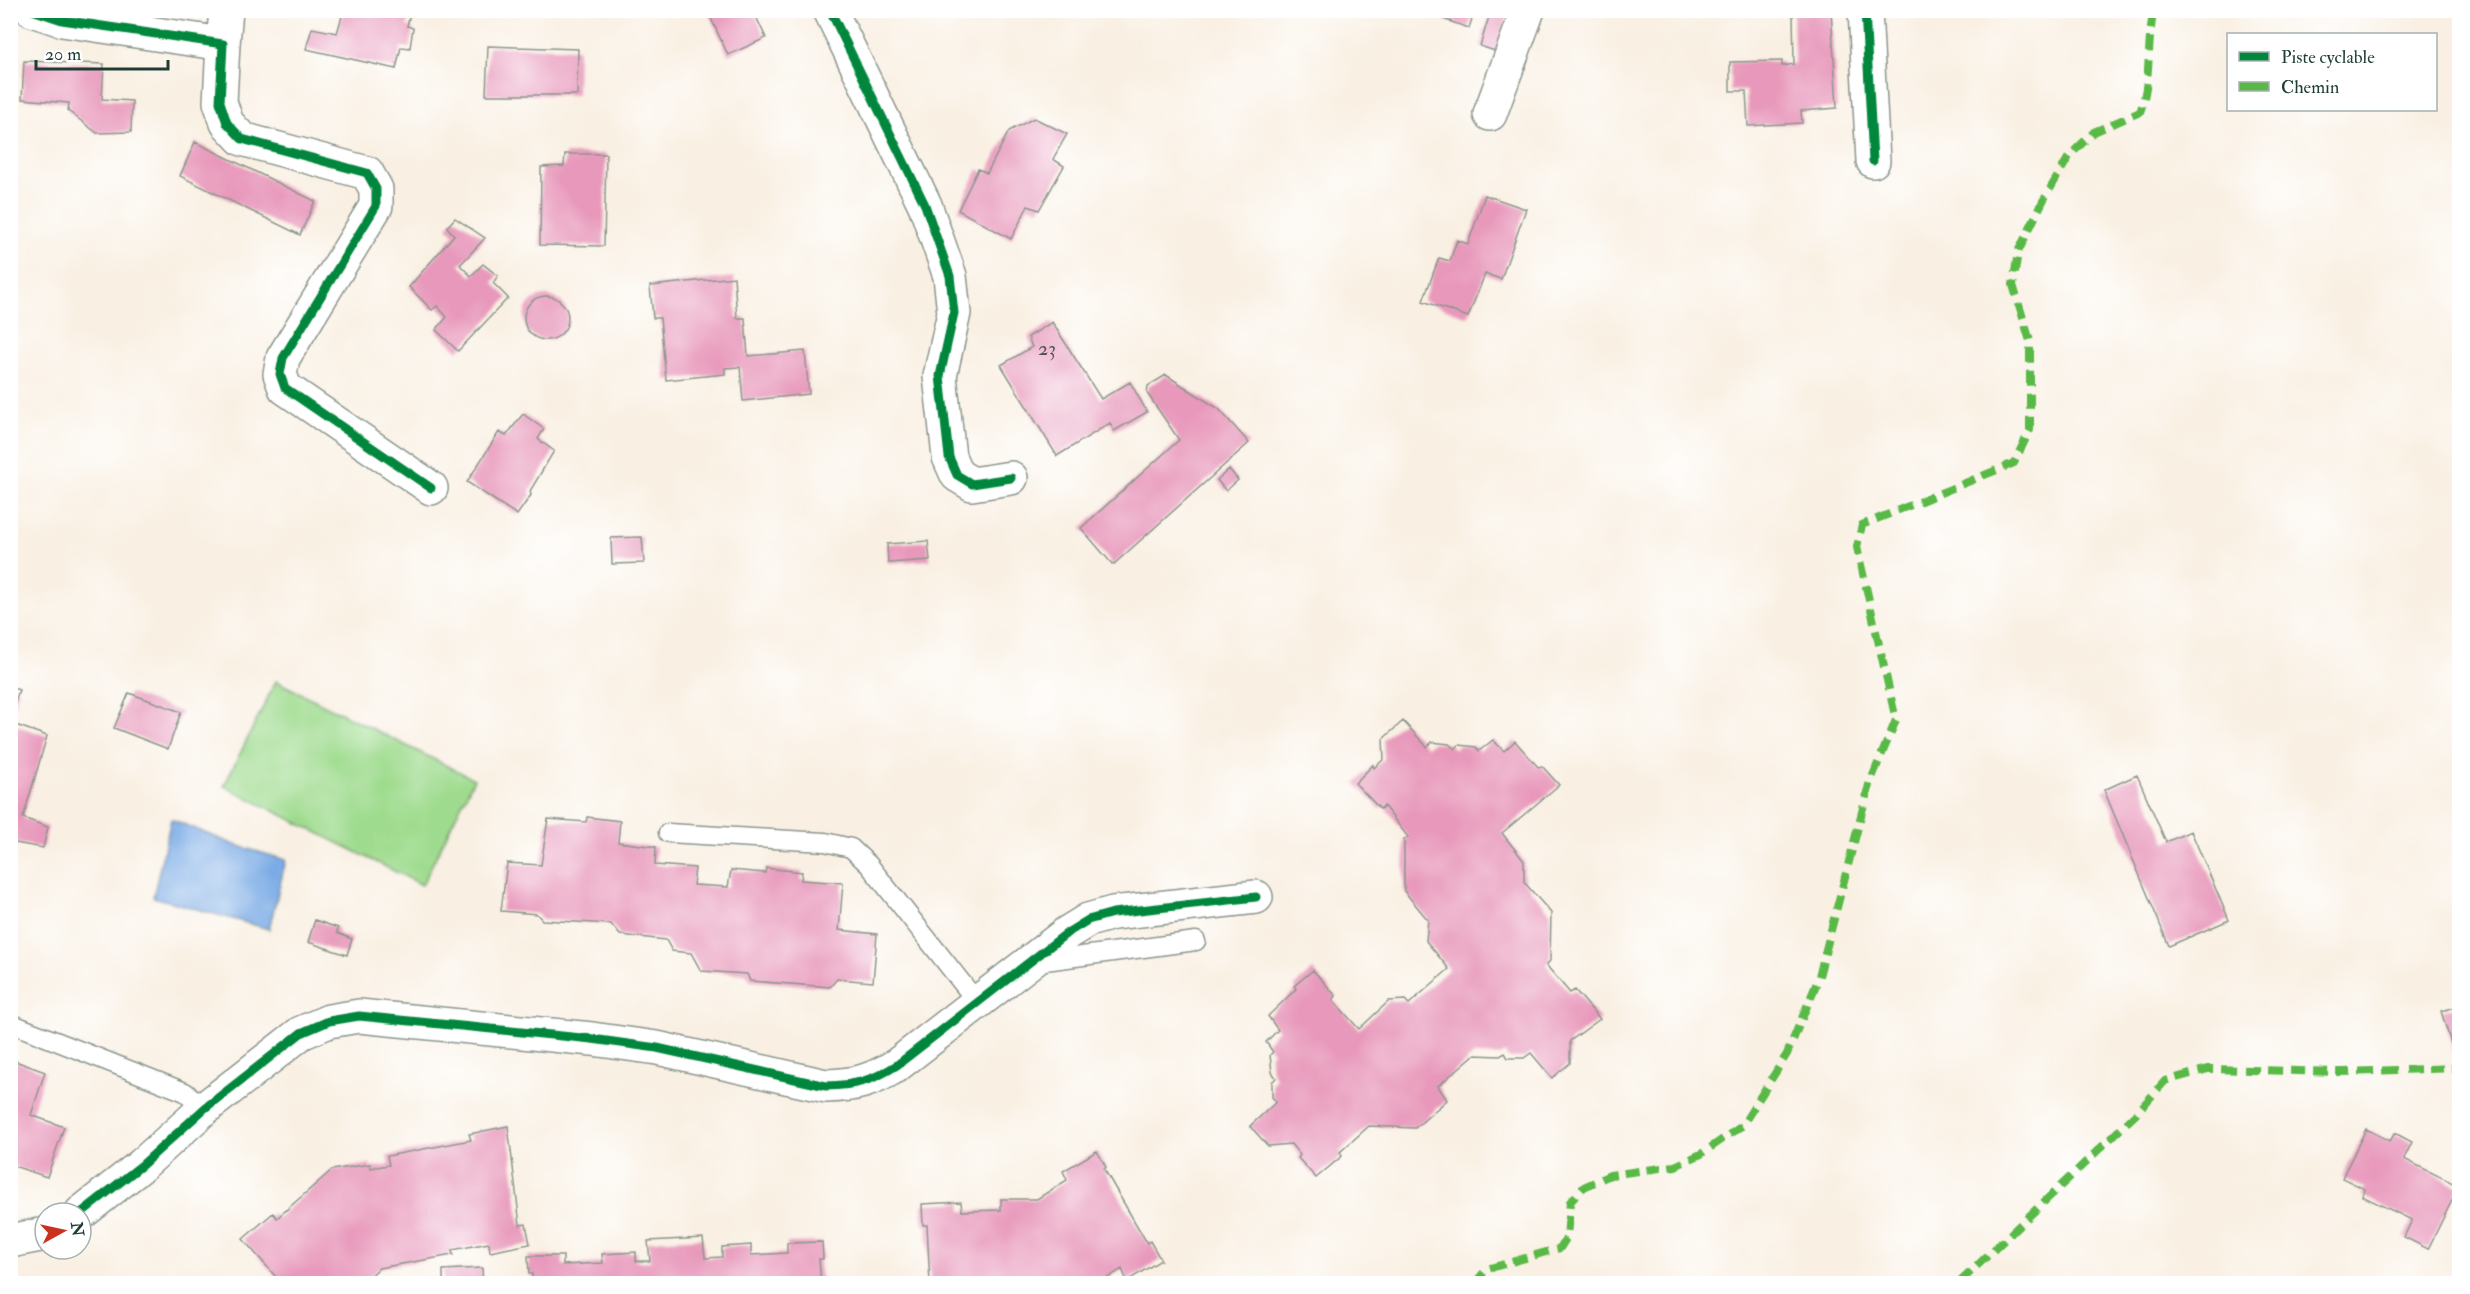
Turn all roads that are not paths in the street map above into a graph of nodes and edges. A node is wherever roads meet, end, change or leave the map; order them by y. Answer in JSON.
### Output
{"nodes":[{"id":1,"x":32,"y":10,"type":"edge"},
{"id":2,"x":226,"y":10,"type":"edge"},
{"id":3,"x":830,"y":10,"type":"edge"},
{"id":4,"x":1527,"y":10,"type":"edge"},
{"id":5,"x":1866,"y":10,"type":"edge"},
{"id":6,"x":223,"y":44,"type":"junction"},
{"id":7,"x":1490,"y":114,"type":"dead end"},
{"id":8,"x":1873,"y":161,"type":"dead end"},
{"id":9,"x":1011,"y":478,"type":"dead end"},
{"id":10,"x":431,"y":488,"type":"dead end"},
{"id":11,"x":668,"y":833,"type":"dead end"},
{"id":12,"x":1256,"y":897,"type":"dead end"},
{"id":13,"x":1196,"y":941,"type":"dead end"},
{"id":14,"x":1028,"y":963,"type":"junction"},
{"id":15,"x":977,"y":1002,"type":"junction"},
{"id":16,"x":10,"y":1023,"type":"edge"},
{"id":17,"x":205,"y":1108,"type":"junction"},
{"id":18,"x":93,"y":1204,"type":"edge"},
{"id":19,"x":33,"y":1236,"type":"edge"},
{"id":20,"x":10,"y":1241,"type":"edge"}],
"edges":[{"from":1,"to":6,"type":"street"},
{"from":2,"to":6,"type":"street"},
{"from":3,"to":9,"type":"street"},
{"from":4,"to":7,"type":"street"},
{"from":5,"to":8,"type":"street"},
{"from":6,"to":10,"type":"street"},
{"from":11,"to":15,"type":"lane"},
{"from":12,"to":14,"type":"street"},
{"from":13,"to":14,"type":"lane"},
{"from":14,"to":15,"type":"street"},
{"from":15,"to":17,"type":"street"},
{"from":16,"to":17,"type":"lane"},
{"from":17,"to":18,"type":"street"},
{"from":19,"to":20,"type":"street"}]}
